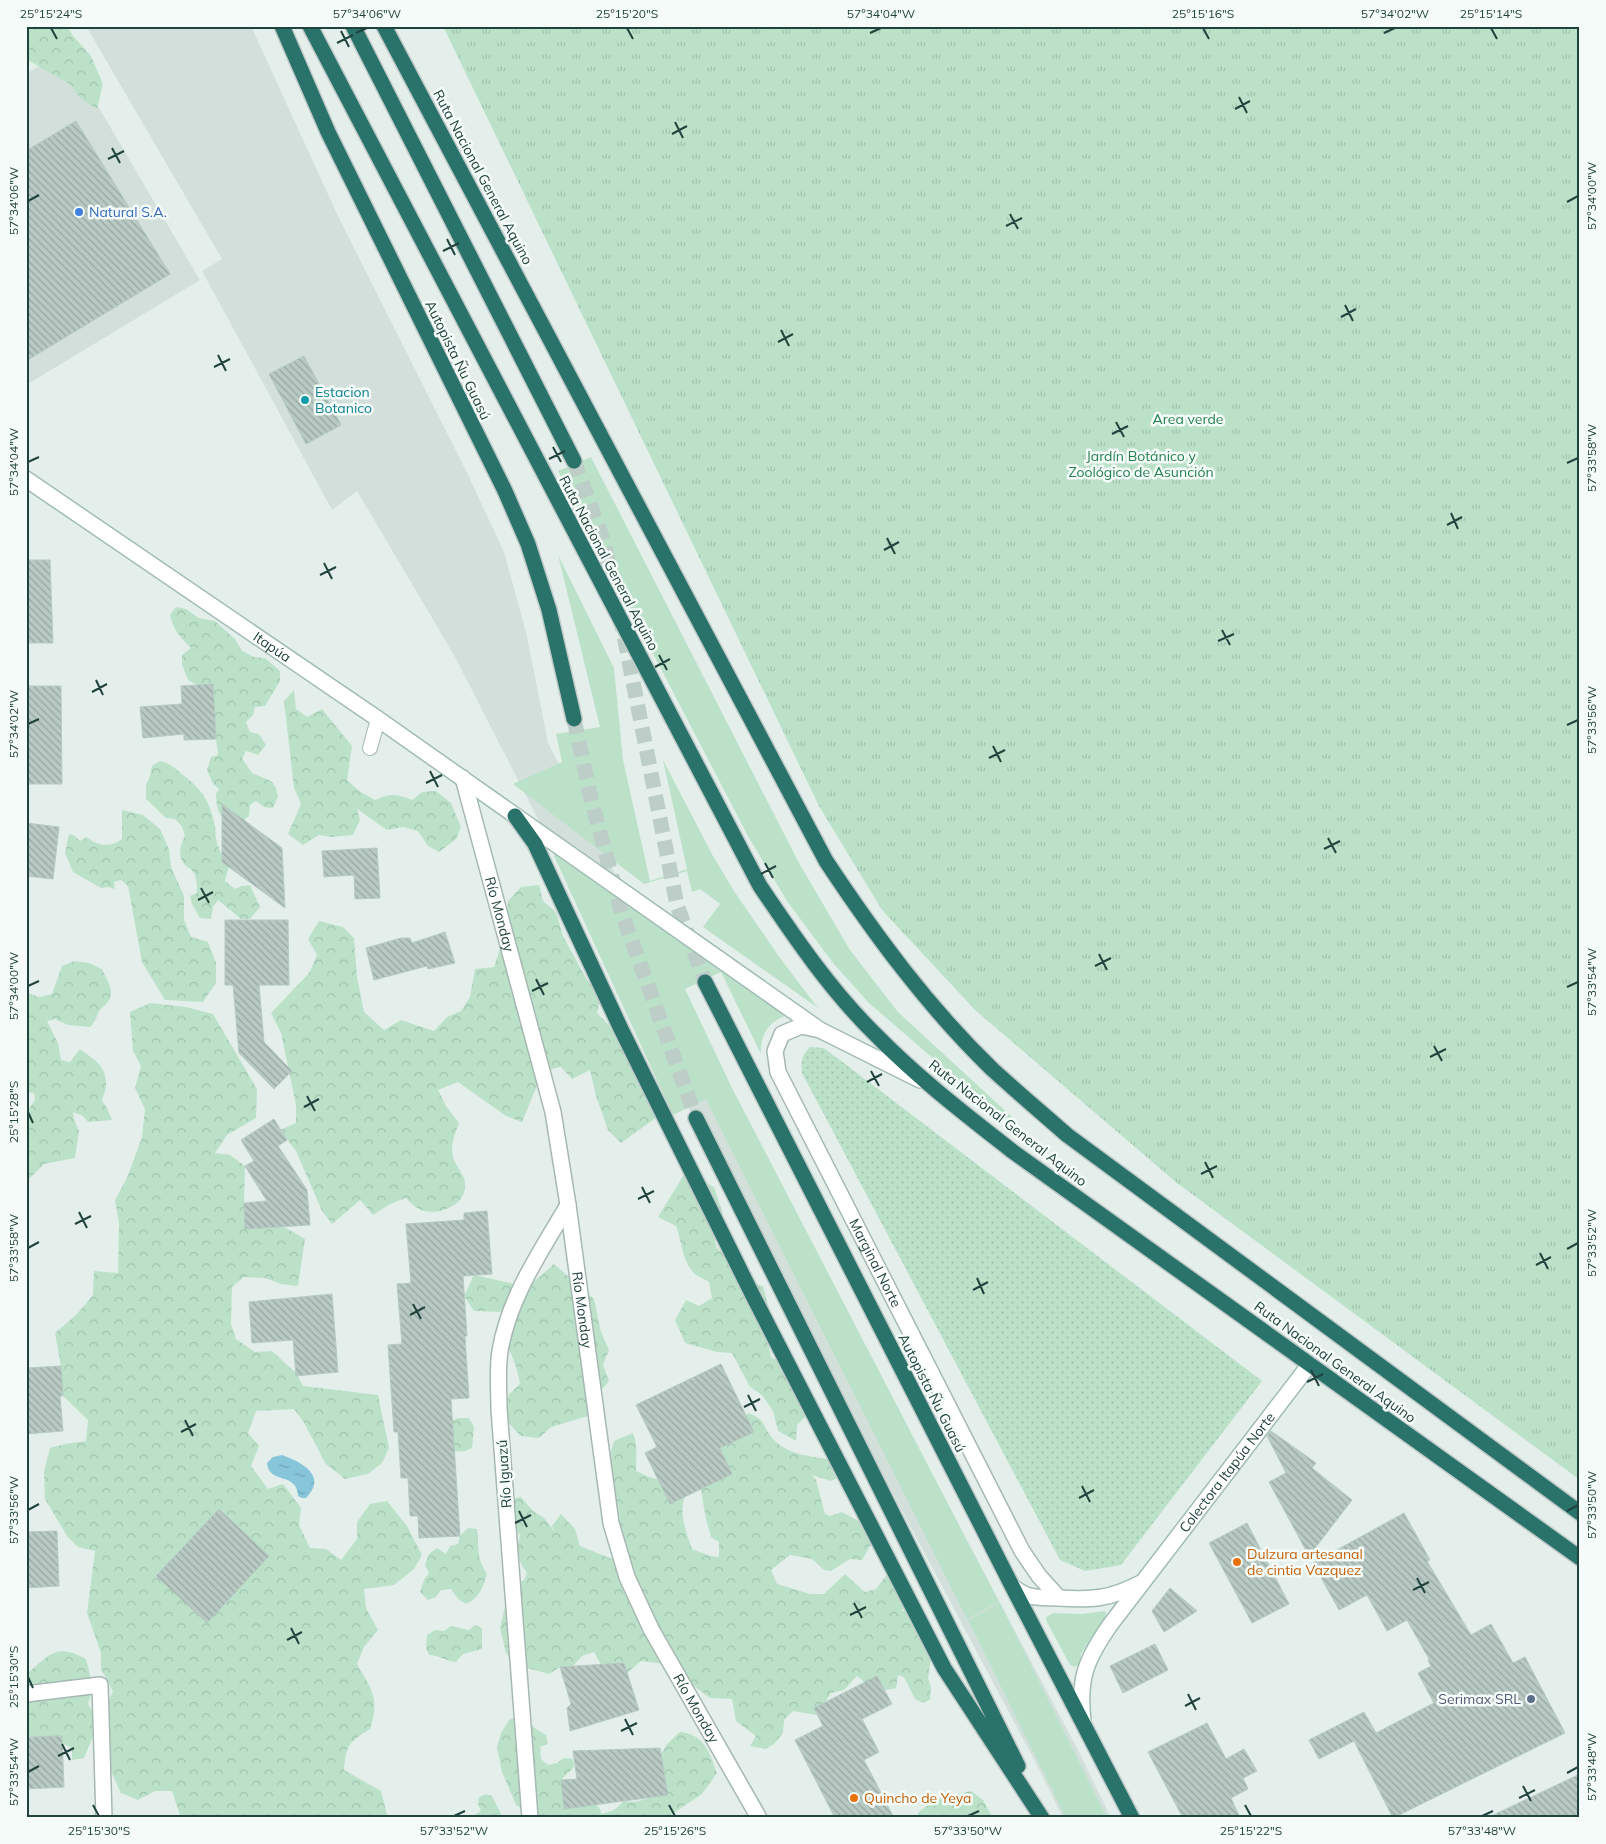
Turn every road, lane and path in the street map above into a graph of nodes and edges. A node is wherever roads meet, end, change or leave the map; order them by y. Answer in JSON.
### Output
{"nodes":[{"id":1,"x":282,"y":26,"type":"edge"},
{"id":2,"x":310,"y":26,"type":"edge"},
{"id":3,"x":354,"y":26,"type":"edge"},
{"id":4,"x":384,"y":26,"type":"edge"},
{"id":5,"x":574,"y":461,"type":"tunnel mouth"},
{"id":6,"x":26,"y":479,"type":"edge"},
{"id":7,"x":378,"y":719,"type":"junction"},
{"id":8,"x":574,"y":719,"type":"tunnel mouth"},
{"id":9,"x":370,"y":748,"type":"dead end"},
{"id":10,"x":463,"y":778,"type":"junction"},
{"id":11,"x":515,"y":816,"type":"junction"},
{"id":12,"x":706,"y":982,"type":"tunnel mouth"},
{"id":13,"x":820,"y":1030,"type":"junction"},
{"id":14,"x":926,"y":1083,"type":"junction"},
{"id":15,"x":696,"y":1118,"type":"tunnel mouth"},
{"id":16,"x":568,"y":1205,"type":"junction"},
{"id":17,"x":1310,"y":1364,"type":"junction"},
{"id":18,"x":1580,"y":1514,"type":"edge"},
{"id":19,"x":1580,"y":1558,"type":"edge"},
{"id":20,"x":1144,"y":1581,"type":"junction"},
{"id":21,"x":1012,"y":1586,"type":"junction"},
{"id":22,"x":1059,"y":1598,"type":"junction"},
{"id":23,"x":26,"y":1694,"type":"edge"},
{"id":24,"x":1083,"y":1721,"type":"junction"},
{"id":25,"x":104,"y":1818,"type":"edge"},
{"id":26,"x":530,"y":1818,"type":"edge"},
{"id":27,"x":759,"y":1818,"type":"edge"},
{"id":28,"x":1043,"y":1818,"type":"edge"},
{"id":29,"x":1132,"y":1818,"type":"edge"}],
"edges":[{"from":1,"to":8,"type":"highway","name":"Autopista Ñu Guasú"},
{"from":2,"to":14,"type":"highway","name":"Ruta Nacional General Aquino"},
{"from":3,"to":5,"type":"highway"},
{"from":4,"to":18,"type":"highway","name":"Ruta Nacional General Aquino"},
{"from":6,"to":7,"type":"street","name":"Itapúa"},
{"from":7,"to":9,"type":"lane"},
{"from":7,"to":10,"type":"street","name":"Itapúa"},
{"from":10,"to":11,"type":"street","name":"Itapúa"},
{"from":10,"to":16,"type":"street","name":"Río Monday"},
{"from":11,"to":13,"type":"street","name":"Itapúa"},
{"from":11,"to":28,"type":"highway"},
{"from":12,"to":21,"type":"highway","name":"Autopista Ñu Guasú"},
{"from":13,"to":14,"type":"street"},
{"from":13,"to":22,"type":"street","name":"Marginal Norte"},
{"from":14,"to":17,"type":"highway","name":"Ruta Nacional General Aquino"},
{"from":15,"to":28,"type":"highway"},
{"from":16,"to":26,"type":"street","name":"Río Iguazú"},
{"from":16,"to":27,"type":"street","name":"Río Monday"},
{"from":17,"to":19,"type":"highway","name":"Ruta Nacional General Aquino"},
{"from":17,"to":20,"type":"street","name":"Colectora Itapúa Norte"},
{"from":20,"to":22,"type":"street","name":"Colectora Itapúa Norte"},
{"from":20,"to":24,"type":"street","name":"Colectora Itapúa Norte"},
{"from":21,"to":22,"type":"street","name":"Colectora Itapúa Norte"},
{"from":21,"to":24,"type":"highway","name":"Autopista Ñu Guasú"},
{"from":23,"to":25,"type":"street"},
{"from":24,"to":29,"type":"highway","name":"Autopista Ñu Guasú"}]}
